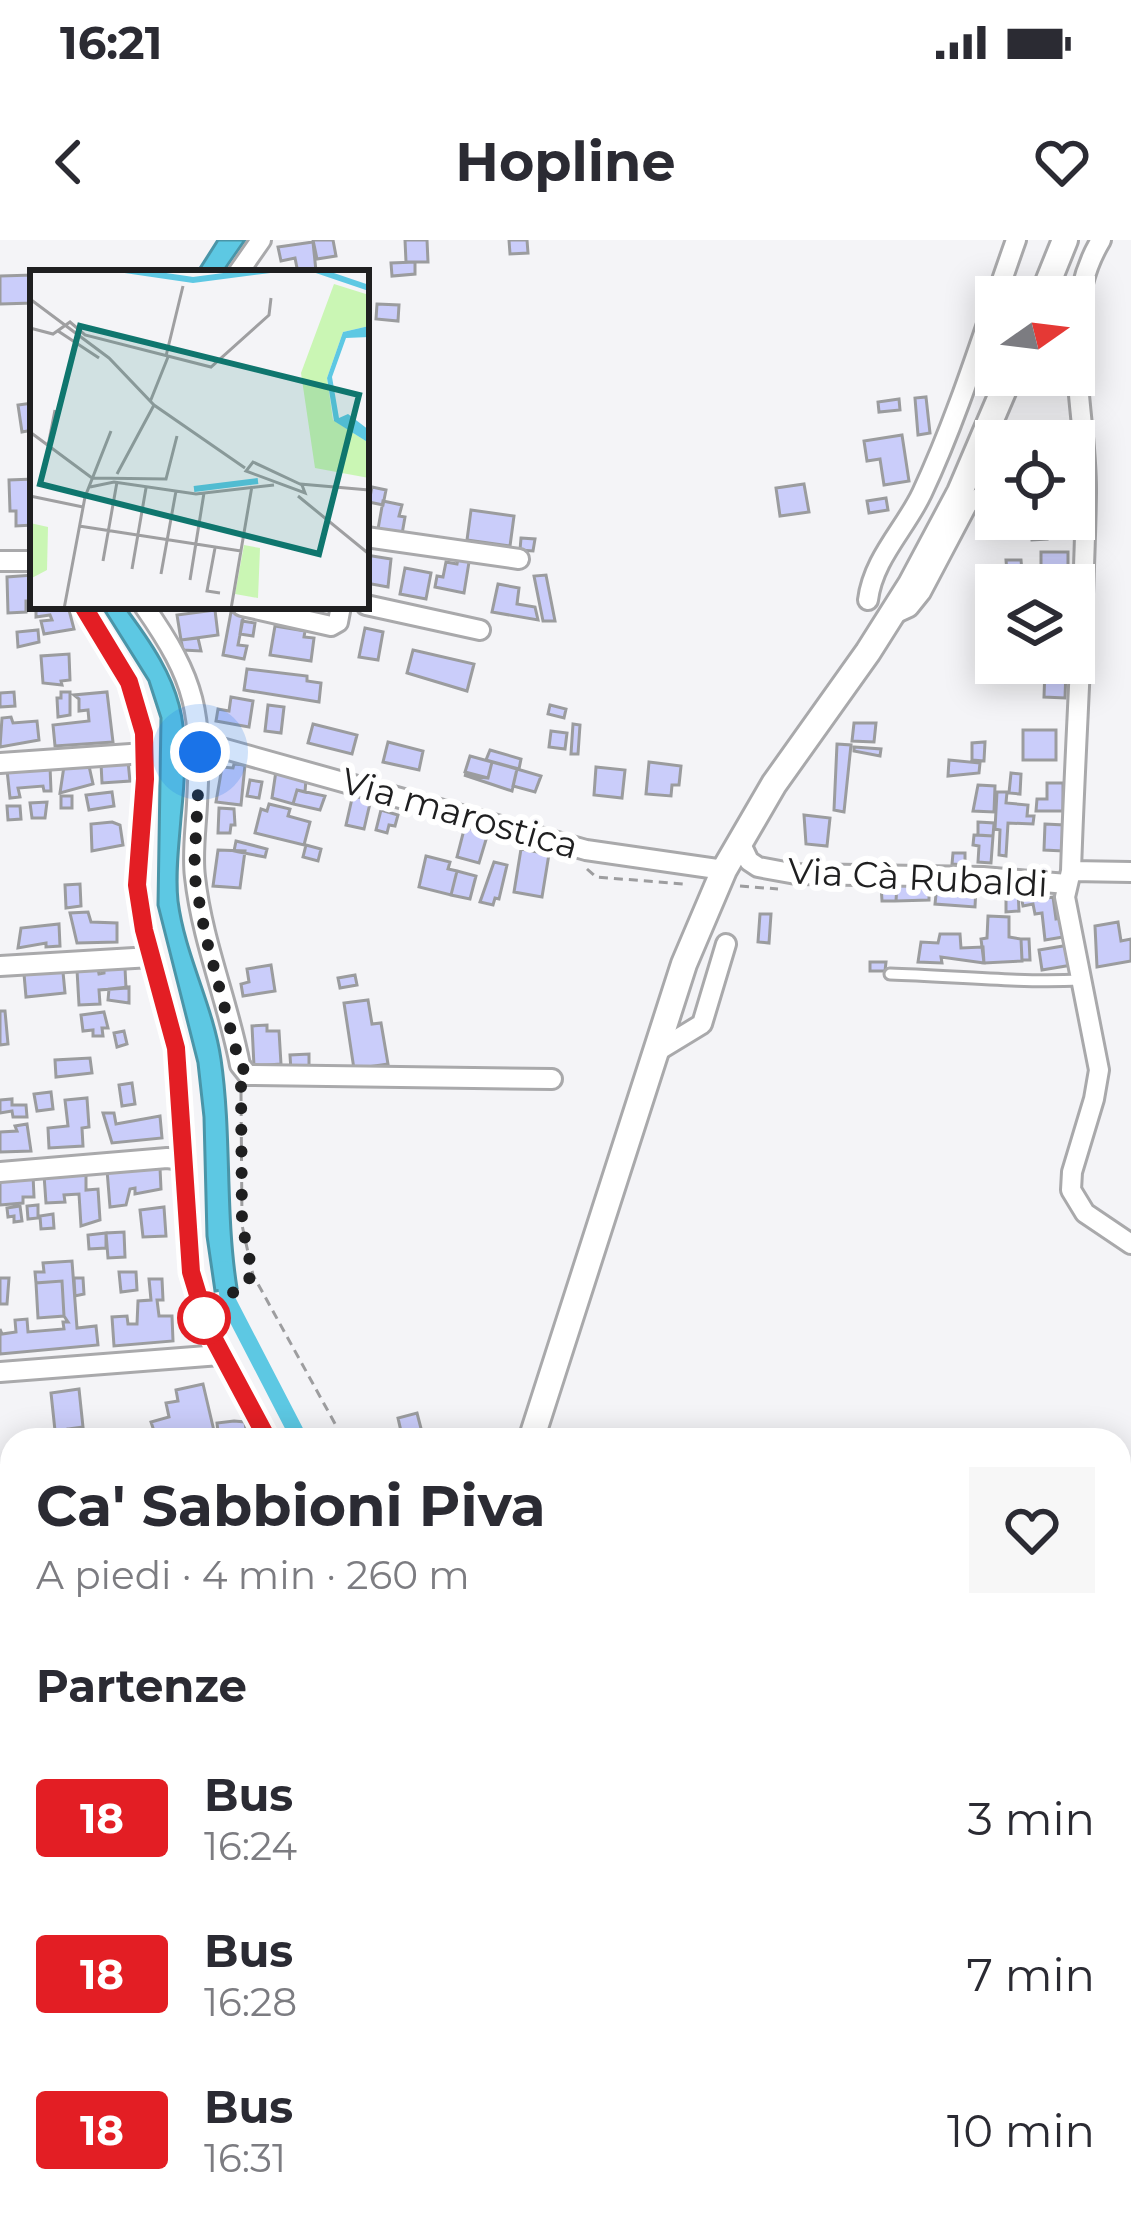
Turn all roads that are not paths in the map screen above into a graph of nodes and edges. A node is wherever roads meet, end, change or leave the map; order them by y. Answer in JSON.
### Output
{"nodes":[{"id":1,"x":261,"y":240,"type":"edge"},
{"id":2,"x":1016,"y":240,"type":"edge"},
{"id":3,"x":1065,"y":240,"type":"edge"},
{"id":4,"x":1101,"y":240,"type":"edge"},
{"id":5,"x":240,"y":270,"type":"edge"},
{"id":6,"x":1050,"y":276,"type":"edge"},
{"id":7,"x":1078,"y":420,"type":"edge"},
{"id":8,"x":975,"y":457,"type":"edge"},
{"id":9,"x":975,"y":499,"type":"edge"},
{"id":10,"x":369,"y":537,"type":"edge"},
{"id":11,"x":1079,"y":540,"type":"edge"},
{"id":12,"x":519,"y":560,"type":"dead end"},
{"id":13,"x":0,"y":561,"type":"edge"},
{"id":14,"x":30,"y":562,"type":"edge"},
{"id":15,"x":868,"y":600,"type":"dead end"},
{"id":16,"x":369,"y":606,"type":"edge"},
{"id":17,"x":85,"y":609,"type":"edge"},
{"id":18,"x":146,"y":609,"type":"edge"},
{"id":19,"x":255,"y":609,"type":"edge"},
{"id":20,"x":340,"y":609,"type":"edge"},
{"id":21,"x":892,"y":616,"type":"junction"},
{"id":22,"x":480,"y":630,"type":"dead end"},
{"id":23,"x":200,"y":742,"type":"junction"},
{"id":24,"x":145,"y":754,"type":"junction"},
{"id":25,"x":0,"y":763,"type":"edge"},
{"id":26,"x":739,"y":840,"type":"junction"},
{"id":27,"x":724,"y":870,"type":"junction"},
{"id":28,"x":1131,"y":872,"type":"edge"},
{"id":29,"x":1069,"y":878,"type":"junction"},
{"id":30,"x":726,"y":944,"type":"dead end"},
{"id":31,"x":152,"y":957,"type":"junction"},
{"id":32,"x":0,"y":966,"type":"edge"},
{"id":33,"x":890,"y":974,"type":"dead end"},
{"id":34,"x":1080,"y":980,"type":"junction"},
{"id":35,"x":672,"y":1003,"type":"junction"},
{"id":36,"x":706,"y":1018,"type":"junction"},
{"id":37,"x":656,"y":1052,"type":"junction"},
{"id":38,"x":552,"y":1079,"type":"dead end"},
{"id":39,"x":183,"y":1160,"type":"junction"},
{"id":40,"x":0,"y":1172,"type":"edge"},
{"id":41,"x":1131,"y":1244,"type":"edge"},
{"id":42,"x":220,"y":1355,"type":"junction"},
{"id":43,"x":0,"y":1372,"type":"edge"},
{"id":44,"x":261,"y":1428,"type":"edge"},
{"id":45,"x":535,"y":1428,"type":"edge"}],
"edges":[{"from":1,"to":5,"type":"street"},
{"from":2,"to":15,"type":"street"},
{"from":3,"to":6,"type":"main road"},
{"from":4,"to":7,"type":"street","name":"Via Cà Rubaldi"},
{"from":8,"to":21,"type":"main road"},
{"from":9,"to":21,"type":"street"},
{"from":10,"to":12,"type":"street"},
{"from":11,"to":29,"type":"street","name":"Via Cà Rubaldi"},
{"from":13,"to":14,"type":"street"},
{"from":16,"to":22,"type":"street"},
{"from":17,"to":24,"type":"street"},
{"from":18,"to":23,"type":"street"},
{"from":19,"to":20,"type":"street"},
{"from":21,"to":26,"type":"main road"},
{"from":23,"to":27,"type":"street","name":"Via marostica"},
{"from":23,"to":38,"type":"street"},
{"from":24,"to":25,"type":"street"},
{"from":24,"to":31,"type":"street"},
{"from":26,"to":27,"type":"main road"},
{"from":26,"to":29,"type":"street","name":"Via Cà Rubaldi"},
{"from":27,"to":35,"type":"main road"},
{"from":28,"to":29,"type":"street","name":"Via Cà Rubaldi"},
{"from":29,"to":34,"type":"street","name":"Via Cà Rubaldi"},
{"from":30,"to":36,"type":"street"},
{"from":31,"to":32,"type":"street"},
{"from":31,"to":39,"type":"street"},
{"from":33,"to":34,"type":"lane"},
{"from":34,"to":41,"type":"street","name":"Via Cà Rubaldi"},
{"from":35,"to":36,"type":"street"},
{"from":35,"to":37,"type":"main road"},
{"from":36,"to":37,"type":"street"},
{"from":37,"to":45,"type":"main road"},
{"from":39,"to":40,"type":"street"},
{"from":39,"to":42,"type":"street"},
{"from":42,"to":43,"type":"street"},
{"from":42,"to":44,"type":"street"}]}
